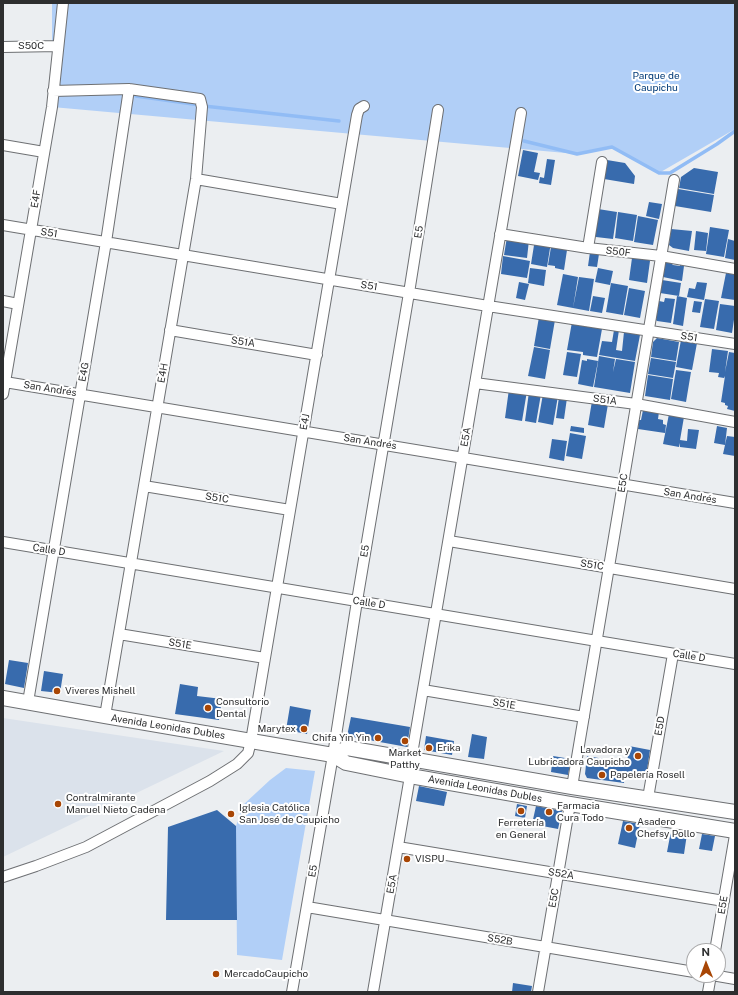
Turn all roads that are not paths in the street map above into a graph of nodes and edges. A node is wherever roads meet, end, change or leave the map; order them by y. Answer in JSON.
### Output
{"nodes":[{"id":1,"x":63,"y":3,"type":"edge"},
{"id":2,"x":58,"y":46,"type":"junction"},
{"id":3,"x":3,"y":47,"type":"edge"},
{"id":4,"x":129,"y":89,"type":"junction"},
{"id":5,"x":53,"y":91,"type":"junction"},
{"id":6,"x":364,"y":106,"type":"dead end"},
{"id":7,"x":438,"y":110,"type":"dead end"},
{"id":8,"x":521,"y":113,"type":"dead end"},
{"id":9,"x":3,"y":145,"type":"edge"},
{"id":10,"x":44,"y":152,"type":"junction"},
{"id":11,"x":602,"y":162,"type":"dead end"},
{"id":12,"x":196,"y":179,"type":"junction"},
{"id":13,"x":674,"y":180,"type":"dead end"},
{"id":14,"x":342,"y":204,"type":"junction"},
{"id":15,"x":3,"y":225,"type":"edge"},
{"id":16,"x":31,"y":230,"type":"junction"},
{"id":17,"x":500,"y":234,"type":"junction"},
{"id":18,"x":106,"y":242,"type":"junction"},
{"id":19,"x":588,"y":248,"type":"junction"},
{"id":20,"x":183,"y":255,"type":"junction"},
{"id":21,"x":660,"y":256,"type":"junction"},
{"id":22,"x":735,"y":269,"type":"edge"},
{"id":23,"x":330,"y":280,"type":"junction"},
{"id":24,"x":409,"y":293,"type":"junction"},
{"id":25,"x":3,"y":301,"type":"edge"},
{"id":26,"x":18,"y":304,"type":"junction"},
{"id":27,"x":488,"y":306,"type":"junction"},
{"id":28,"x":170,"y":330,"type":"junction"},
{"id":29,"x":649,"y":330,"type":"junction"},
{"id":30,"x":735,"y":344,"type":"edge"},
{"id":31,"x":317,"y":355,"type":"junction"},
{"id":32,"x":5,"y":382,"type":"junction"},
{"id":33,"x":475,"y":383,"type":"junction"},
{"id":34,"x":3,"y":394,"type":"edge"},
{"id":35,"x":80,"y":394,"type":"junction"},
{"id":36,"x":636,"y":404,"type":"junction"},
{"id":37,"x":157,"y":407,"type":"junction"},
{"id":38,"x":735,"y":422,"type":"edge"},
{"id":39,"x":304,"y":431,"type":"junction"},
{"id":40,"x":383,"y":444,"type":"junction"},
{"id":41,"x":462,"y":458,"type":"junction"},
{"id":42,"x":623,"y":485,"type":"junction"},
{"id":43,"x":144,"y":486,"type":"junction"},
{"id":44,"x":735,"y":503,"type":"edge"},
{"id":45,"x":290,"y":510,"type":"junction"},
{"id":46,"x":448,"y":541,"type":"junction"},
{"id":47,"x":3,"y":542,"type":"edge"},
{"id":48,"x":54,"y":550,"type":"junction"},
{"id":49,"x":131,"y":563,"type":"junction"},
{"id":50,"x":609,"y":568,"type":"junction"},
{"id":51,"x":277,"y":588,"type":"junction"},
{"id":52,"x":735,"y":589,"type":"edge"},
{"id":53,"x":357,"y":601,"type":"junction"},
{"id":54,"x":436,"y":614,"type":"junction"},
{"id":55,"x":119,"y":634,"type":"junction"},
{"id":56,"x":597,"y":641,"type":"junction"},
{"id":57,"x":673,"y":654,"type":"junction"},
{"id":58,"x":265,"y":658,"type":"junction"},
{"id":59,"x":735,"y":664,"type":"edge"},
{"id":60,"x":423,"y":690,"type":"junction"},
{"id":61,"x":3,"y":698,"type":"edge"},
{"id":62,"x":28,"y":702,"type":"junction"},
{"id":63,"x":105,"y":716,"type":"junction"},
{"id":64,"x":584,"y":717,"type":"junction"},
{"id":65,"x":251,"y":741,"type":"junction"},
{"id":66,"x":333,"y":754,"type":"junction"},
{"id":67,"x":412,"y":760,"type":"junction"},
{"id":68,"x":410,"y":776,"type":"junction"},
{"id":69,"x":572,"y":786,"type":"junction"},
{"id":70,"x":648,"y":798,"type":"junction"},
{"id":71,"x":570,"y":804,"type":"junction"},
{"id":72,"x":735,"y":812,"type":"edge"},
{"id":73,"x":735,"y":831,"type":"edge"},
{"id":74,"x":735,"y":835,"type":"edge"},
{"id":75,"x":398,"y":847,"type":"junction"},
{"id":76,"x":558,"y":874,"type":"junction"},
{"id":77,"x":3,"y":877,"type":"edge"},
{"id":78,"x":724,"y":901,"type":"junction"},
{"id":79,"x":307,"y":907,"type":"junction"},
{"id":80,"x":386,"y":921,"type":"junction"},
{"id":81,"x":716,"y":943,"type":"edge"},
{"id":82,"x":546,"y":947,"type":"junction"},
{"id":83,"x":686,"y":971,"type":"edge"},
{"id":84,"x":292,"y":992,"type":"edge"},
{"id":85,"x":373,"y":992,"type":"edge"},
{"id":86,"x":538,"y":992,"type":"edge"}],
"edges":[{"from":1,"to":2,"type":"street","name":"E4F"},
{"from":2,"to":3,"type":"street","name":"S50C"},
{"from":2,"to":5,"type":"street","name":"E4F"},
{"from":4,"to":5,"type":"street"},
{"from":4,"to":12,"type":"street","name":"E4H"},
{"from":4,"to":18,"type":"street","name":"E4G"},
{"from":5,"to":10,"type":"street","name":"E4F"},
{"from":6,"to":14,"type":"street","name":"E4J"},
{"from":7,"to":24,"type":"street","name":"E5"},
{"from":8,"to":17,"type":"street","name":"E5A"},
{"from":9,"to":10,"type":"street"},
{"from":10,"to":16,"type":"street","name":"E4F"},
{"from":11,"to":19,"type":"street"},
{"from":12,"to":14,"type":"street"},
{"from":12,"to":20,"type":"street","name":"E4H"},
{"from":13,"to":21,"type":"street","name":"E5C"},
{"from":14,"to":23,"type":"street","name":"E4J"},
{"from":15,"to":16,"type":"street","name":"S51"},
{"from":16,"to":18,"type":"street","name":"S51"},
{"from":16,"to":26,"type":"street","name":"E4F"},
{"from":17,"to":19,"type":"street","name":"S50F"},
{"from":17,"to":27,"type":"street","name":"E5A"},
{"from":18,"to":20,"type":"street","name":"S51"},
{"from":18,"to":35,"type":"street","name":"E4G"},
{"from":19,"to":21,"type":"street","name":"S50F"},
{"from":20,"to":23,"type":"street","name":"S51"},
{"from":20,"to":28,"type":"street","name":"E4H"},
{"from":21,"to":22,"type":"street","name":"S50F"},
{"from":21,"to":29,"type":"street","name":"E5C"},
{"from":23,"to":24,"type":"street","name":"S51"},
{"from":23,"to":31,"type":"street","name":"E4J"},
{"from":24,"to":27,"type":"street","name":"S51"},
{"from":24,"to":40,"type":"street","name":"E5"},
{"from":25,"to":26,"type":"street"},
{"from":26,"to":32,"type":"street","name":"E4F"},
{"from":27,"to":29,"type":"street","name":"S51"},
{"from":27,"to":33,"type":"street","name":"E5A"},
{"from":28,"to":31,"type":"street","name":"S51A"},
{"from":28,"to":37,"type":"street","name":"E4H"},
{"from":29,"to":30,"type":"street","name":"S51"},
{"from":29,"to":36,"type":"street","name":"E5C"},
{"from":31,"to":39,"type":"street","name":"E4J"},
{"from":32,"to":34,"type":"street","name":"E4F"},
{"from":32,"to":35,"type":"street","name":"San Andrés"},
{"from":33,"to":36,"type":"street","name":"S51A"},
{"from":33,"to":41,"type":"street","name":"E5A"},
{"from":35,"to":37,"type":"street","name":"San Andrés"},
{"from":35,"to":48,"type":"street","name":"E4G"},
{"from":36,"to":38,"type":"street","name":"S51A"},
{"from":36,"to":42,"type":"street","name":"E5C"},
{"from":37,"to":39,"type":"street","name":"San Andrés"},
{"from":37,"to":43,"type":"street","name":"E4H"},
{"from":39,"to":40,"type":"street","name":"San Andrés"},
{"from":39,"to":45,"type":"street","name":"E4J"},
{"from":40,"to":41,"type":"street","name":"San Andrés"},
{"from":40,"to":53,"type":"street","name":"E5"},
{"from":41,"to":42,"type":"street","name":"San Andrés"},
{"from":41,"to":46,"type":"street","name":"E5A"},
{"from":42,"to":44,"type":"street","name":"San Andrés"},
{"from":42,"to":50,"type":"street","name":"E5C"},
{"from":43,"to":45,"type":"street","name":"S51C"},
{"from":43,"to":49,"type":"street","name":"E4H"},
{"from":45,"to":51,"type":"street","name":"E4J"},
{"from":46,"to":50,"type":"street","name":"S51C"},
{"from":46,"to":54,"type":"street","name":"E5A"},
{"from":47,"to":48,"type":"street","name":"Calle D"},
{"from":48,"to":49,"type":"street","name":"Calle D"},
{"from":48,"to":62,"type":"street","name":"E4G"},
{"from":49,"to":51,"type":"street","name":"Calle D"},
{"from":49,"to":55,"type":"street","name":"E4H"},
{"from":50,"to":52,"type":"street","name":"S51C"},
{"from":50,"to":56,"type":"street","name":"E5C"},
{"from":51,"to":53,"type":"street","name":"Calle D"},
{"from":51,"to":58,"type":"street","name":"E4J"},
{"from":53,"to":54,"type":"street","name":"Calle D"},
{"from":53,"to":66,"type":"street","name":"E5"},
{"from":54,"to":56,"type":"street","name":"Calle D"},
{"from":54,"to":60,"type":"street","name":"E5A"},
{"from":55,"to":58,"type":"street","name":"S51E"},
{"from":55,"to":63,"type":"street","name":"E4H"},
{"from":56,"to":57,"type":"street","name":"Calle D"},
{"from":56,"to":64,"type":"street","name":"E5C"},
{"from":57,"to":59,"type":"street","name":"Calle D"},
{"from":57,"to":70,"type":"street","name":"E5D"},
{"from":58,"to":65,"type":"street","name":"E4J"},
{"from":60,"to":64,"type":"street","name":"S51E"},
{"from":60,"to":67,"type":"street","name":"E5A"},
{"from":61,"to":62,"type":"main road","name":"Avenida Leonidas Dubles"},
{"from":62,"to":63,"type":"main road","name":"Avenida Leonidas Dubles"},
{"from":63,"to":65,"type":"main road","name":"Avenida Leonidas Dubles"},
{"from":64,"to":69,"type":"street","name":"E5C"},
{"from":65,"to":66,"type":"main road","name":"Avenida Leonidas Dubles"},
{"from":65,"to":77,"type":"street","name":"E4J"},
{"from":66,"to":67,"type":"main road","name":"Avenida Leonidas Dubles"},
{"from":66,"to":68,"type":"main road","name":"Avenida Leonidas Dubles"},
{"from":66,"to":79,"type":"street","name":"E5"},
{"from":67,"to":69,"type":"main road","name":"Avenida Leonidas Dubles"},
{"from":68,"to":71,"type":"main road","name":"Avenida Leonidas Dubles"},
{"from":68,"to":75,"type":"street","name":"E5A"},
{"from":69,"to":70,"type":"main road","name":"Avenida Leonidas Dubles"},
{"from":70,"to":72,"type":"main road","name":"Avenida Leonidas Dubles"},
{"from":71,"to":73,"type":"main road","name":"Avenida Leonidas Dubles"},
{"from":71,"to":76,"type":"street","name":"E5C"},
{"from":74,"to":78,"type":"street","name":"E5E"},
{"from":75,"to":76,"type":"street","name":"S52A"},
{"from":75,"to":80,"type":"street","name":"E5A"},
{"from":76,"to":78,"type":"street","name":"S52A"},
{"from":76,"to":82,"type":"street","name":"E5C"},
{"from":78,"to":81,"type":"street","name":"E5E"},
{"from":79,"to":80,"type":"street","name":"S52B"},
{"from":79,"to":84,"type":"street","name":"E5"},
{"from":80,"to":82,"type":"street","name":"S52B"},
{"from":80,"to":85,"type":"street","name":"E5A"},
{"from":82,"to":83,"type":"street","name":"S52B"},
{"from":82,"to":86,"type":"street","name":"E5C"}]}
